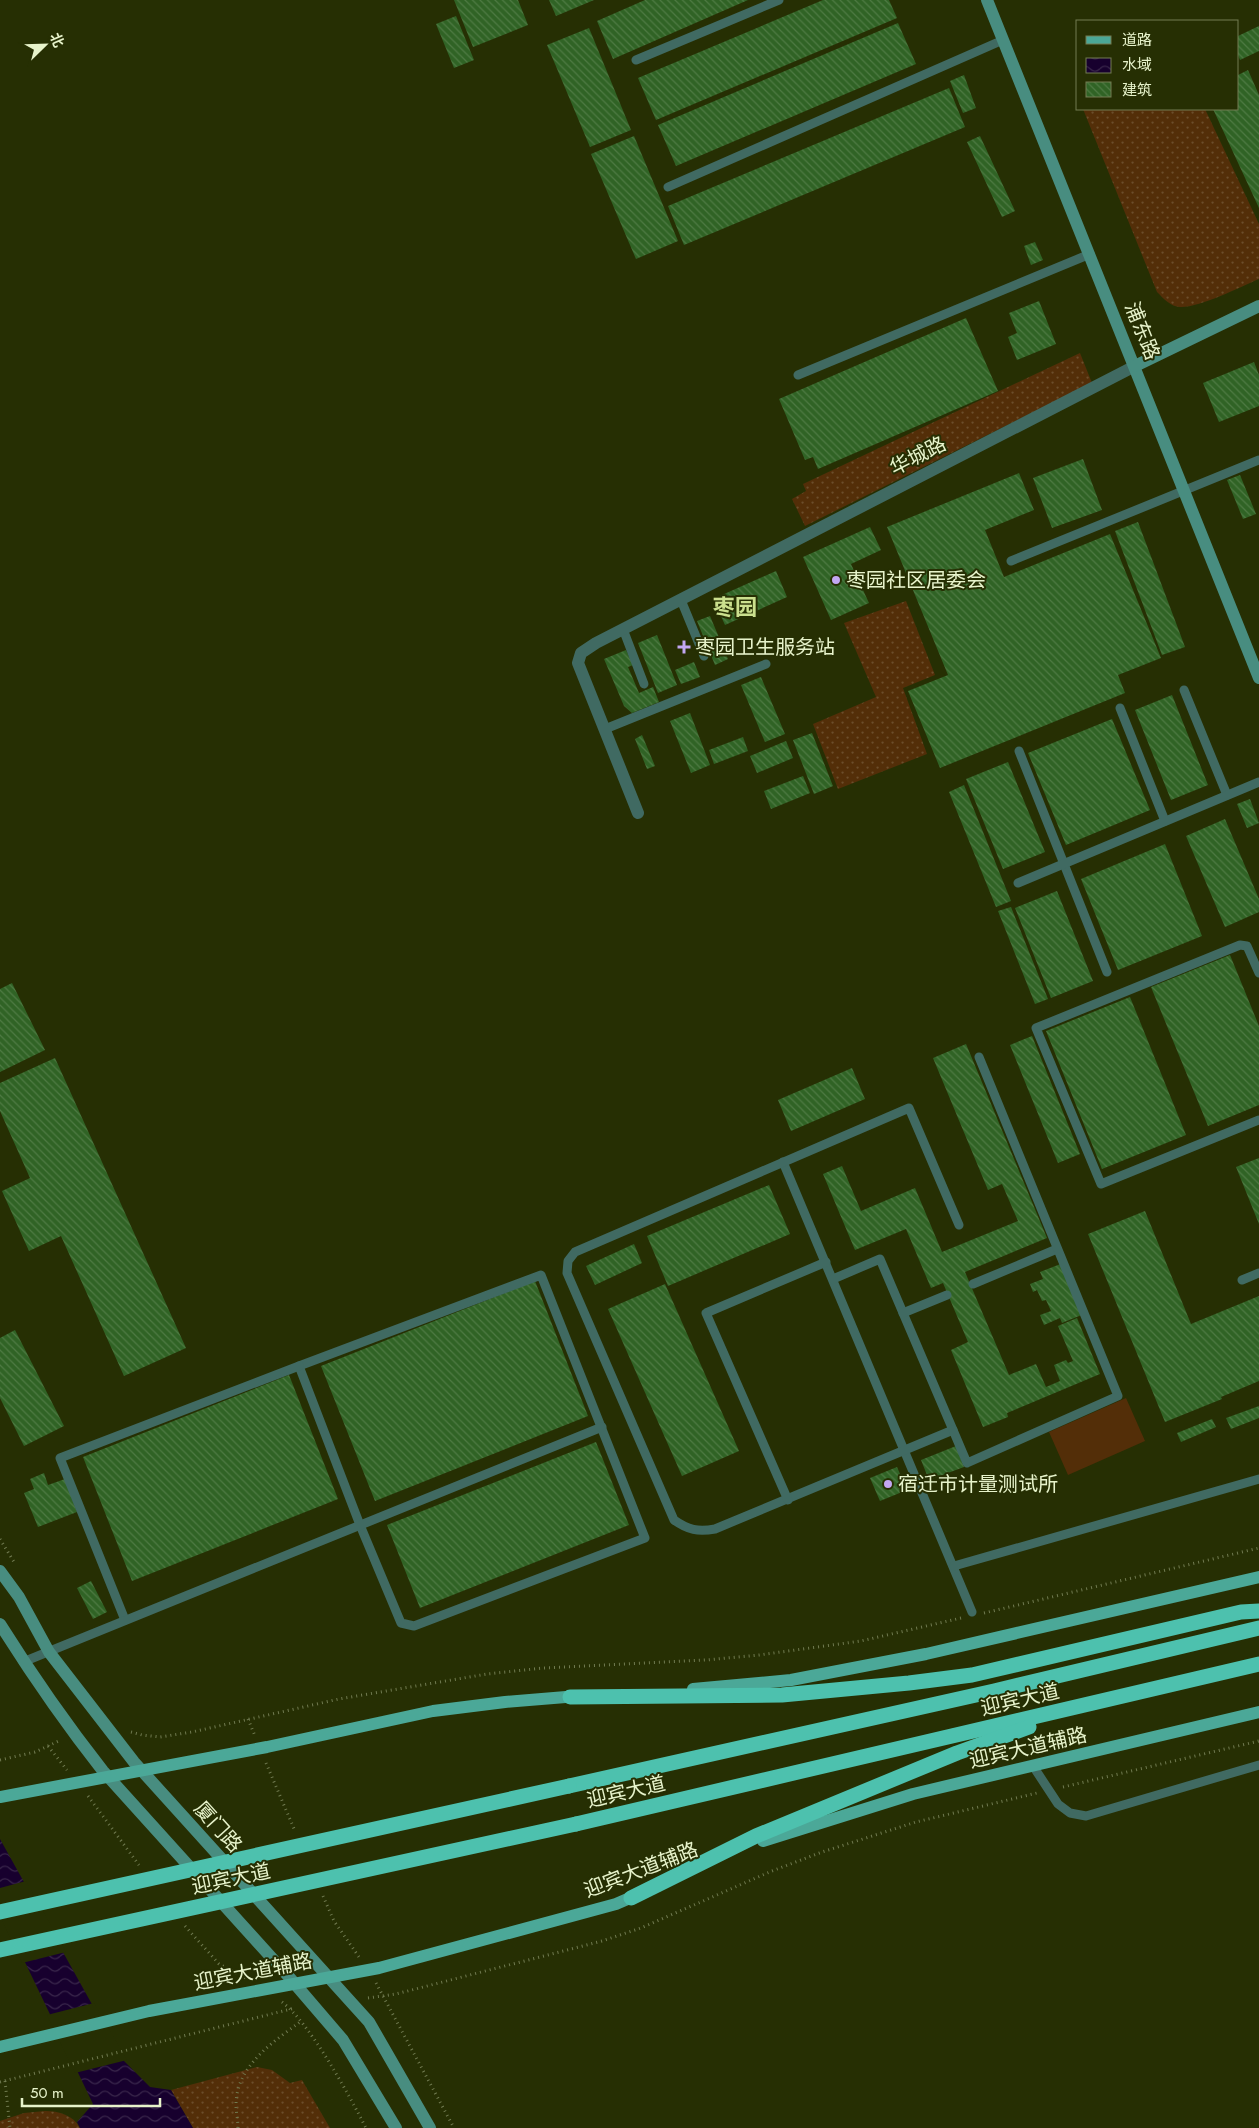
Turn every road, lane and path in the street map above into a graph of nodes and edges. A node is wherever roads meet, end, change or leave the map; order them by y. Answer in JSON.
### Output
{"nodes":[{"id":1,"x":779,"y":0,"type":"edge"},
{"id":2,"x":987,"y":0,"type":"edge"},
{"id":3,"x":1003,"y":40,"type":"junction"},
{"id":4,"x":636,"y":60,"type":"dead end"},
{"id":5,"x":668,"y":187,"type":"dead end"},
{"id":6,"x":1090,"y":254,"type":"junction"},
{"id":7,"x":1259,"y":306,"type":"edge"},
{"id":8,"x":1135,"y":366,"type":"junction"},
{"id":9,"x":798,"y":375,"type":"dead end"},
{"id":10,"x":1259,"y":460,"type":"edge"},
{"id":11,"x":1185,"y":490,"type":"junction"},
{"id":12,"x":1011,"y":561,"type":"dead end"},
{"id":13,"x":680,"y":600,"type":"junction"},
{"id":14,"x":623,"y":629,"type":"junction"},
{"id":15,"x":704,"y":656,"type":"dead end"},
{"id":16,"x":766,"y":664,"type":"dead end"},
{"id":17,"x":1259,"y":678,"type":"edge"},
{"id":18,"x":644,"y":684,"type":"dead end"},
{"id":19,"x":1184,"y":690,"type":"dead end"},
{"id":20,"x":1120,"y":708,"type":"dead end"},
{"id":21,"x":605,"y":730,"type":"junction"},
{"id":22,"x":1019,"y":751,"type":"dead end"},
{"id":23,"x":1259,"y":782,"type":"edge"},
{"id":24,"x":1227,"y":795,"type":"junction"},
{"id":25,"x":638,"y":813,"type":"dead end"},
{"id":26,"x":1165,"y":821,"type":"junction"},
{"id":27,"x":1063,"y":864,"type":"junction"},
{"id":28,"x":1018,"y":883,"type":"dead end"},
{"id":29,"x":1107,"y":972,"type":"dead end"},
{"id":30,"x":1259,"y":973,"type":"edge"},
{"id":31,"x":979,"y":1057,"type":"dead end"},
{"id":32,"x":1259,"y":1120,"type":"edge"},
{"id":33,"x":783,"y":1162,"type":"junction"},
{"id":34,"x":959,"y":1225,"type":"dead end"},
{"id":35,"x":1057,"y":1248,"type":"junction"},
{"id":36,"x":826,"y":1262,"type":"junction"},
{"id":37,"x":1259,"y":1273,"type":"edge"},
{"id":38,"x":833,"y":1279,"type":"junction"},
{"id":39,"x":1242,"y":1280,"type":"dead end"},
{"id":40,"x":973,"y":1284,"type":"dead end"},
{"id":41,"x":948,"y":1295,"type":"dead end"},
{"id":42,"x":903,"y":1313,"type":"junction"},
{"id":43,"x":299,"y":1366,"type":"junction"},
{"id":44,"x":602,"y":1427,"type":"junction"},
{"id":45,"x":954,"y":1430,"type":"junction"},
{"id":46,"x":906,"y":1450,"type":"junction"},
{"id":47,"x":1259,"y":1479,"type":"edge"},
{"id":48,"x":788,"y":1500,"type":"junction"},
{"id":49,"x":360,"y":1524,"type":"junction"},
{"id":50,"x":1259,"y":1548,"type":"edge"},
{"id":51,"x":954,"y":1566,"type":"junction"},
{"id":52,"x":0,"y":1571,"type":"edge"},
{"id":53,"x":1259,"y":1577,"type":"edge"},
{"id":54,"x":1259,"y":1611,"type":"edge"},
{"id":55,"x":972,"y":1615,"type":"junction"},
{"id":56,"x":125,"y":1620,"type":"junction"},
{"id":57,"x":0,"y":1624,"type":"edge"},
{"id":58,"x":1259,"y":1628,"type":"edge"},
{"id":59,"x":49,"y":1652,"type":"junction"},
{"id":60,"x":23,"y":1662,"type":"junction"},
{"id":61,"x":1259,"y":1664,"type":"edge"},
{"id":62,"x":570,"y":1697,"type":"junction"},
{"id":63,"x":1092,"y":1704,"type":"junction"},
{"id":64,"x":1259,"y":1712,"type":"edge"},
{"id":65,"x":248,"y":1719,"type":"junction"},
{"id":66,"x":127,"y":1730,"type":"dead end"},
{"id":67,"x":1259,"y":1741,"type":"edge"},
{"id":68,"x":259,"y":1748,"type":"junction"},
{"id":69,"x":7,"y":1758,"type":"dead end"},
{"id":70,"x":0,"y":1760,"type":"edge"},
{"id":71,"x":1259,"y":1765,"type":"edge"},
{"id":72,"x":1035,"y":1769,"type":"dead end"},
{"id":73,"x":140,"y":1770,"type":"junction"},
{"id":74,"x":108,"y":1776,"type":"junction"},
{"id":75,"x":1059,"y":1788,"type":"dead end"},
{"id":76,"x":1040,"y":1793,"type":"dead end"},
{"id":77,"x":0,"y":1797,"type":"edge"},
{"id":78,"x":298,"y":1839,"type":"dead end"},
{"id":79,"x":322,"y":1894,"type":"dead end"},
{"id":80,"x":631,"y":1898,"type":"junction"},
{"id":81,"x":0,"y":1912,"type":"edge"},
{"id":82,"x":0,"y":1950,"type":"edge"},
{"id":83,"x":368,"y":1970,"type":"junction"},
{"id":84,"x":329,"y":1977,"type":"junction"},
{"id":85,"x":295,"y":1984,"type":"junction"},
{"id":86,"x":384,"y":1996,"type":"junction"},
{"id":87,"x":350,"y":2001,"type":"junction"},
{"id":88,"x":314,"y":2006,"type":"junction"},
{"id":89,"x":291,"y":2009,"type":"junction"},
{"id":90,"x":300,"y":2022,"type":"junction"},
{"id":91,"x":0,"y":2047,"type":"edge"},
{"id":92,"x":5,"y":2081,"type":"junction"},
{"id":93,"x":0,"y":2082,"type":"edge"},
{"id":94,"x":10,"y":2128,"type":"edge"},
{"id":95,"x":238,"y":2128,"type":"edge"},
{"id":96,"x":366,"y":2128,"type":"edge"},
{"id":97,"x":396,"y":2128,"type":"edge"},
{"id":98,"x":430,"y":2128,"type":"edge"},
{"id":99,"x":454,"y":2128,"type":"edge"}],
"edges":[{"from":1,"to":4,"type":"lane"},
{"from":2,"to":3,"type":"street","name":"浦东路"},
{"from":3,"to":5,"type":"lane"},
{"from":3,"to":6,"type":"street","name":"浦东路"},
{"from":6,"to":8,"type":"street","name":"浦东路"},
{"from":6,"to":9,"type":"lane"},
{"from":7,"to":8,"type":"street","name":"华城路"},
{"from":8,"to":11,"type":"street","name":"浦东路"},
{"from":8,"to":13,"type":"street","name":"华城路"},
{"from":10,"to":11,"type":"lane"},
{"from":11,"to":12,"type":"lane"},
{"from":11,"to":17,"type":"street","name":"浦东路"},
{"from":13,"to":14,"type":"street","name":"华城路"},
{"from":13,"to":15,"type":"lane"},
{"from":14,"to":18,"type":"lane"},
{"from":14,"to":21,"type":"street","name":"华城路"},
{"from":16,"to":21,"type":"lane"},
{"from":19,"to":24,"type":"lane"},
{"from":20,"to":26,"type":"lane"},
{"from":21,"to":25,"type":"street","name":"华城路"},
{"from":22,"to":27,"type":"lane"},
{"from":23,"to":24,"type":"lane"},
{"from":24,"to":26,"type":"lane"},
{"from":26,"to":27,"type":"lane"},
{"from":27,"to":28,"type":"lane"},
{"from":27,"to":29,"type":"lane"},
{"from":30,"to":32,"type":"lane"},
{"from":31,"to":35,"type":"lane"},
{"from":33,"to":34,"type":"lane"},
{"from":33,"to":36,"type":"lane"},
{"from":33,"to":48,"type":"lane"},
{"from":35,"to":40,"type":"lane"},
{"from":35,"to":45,"type":"lane"},
{"from":36,"to":38,"type":"lane"},
{"from":36,"to":48,"type":"lane"},
{"from":37,"to":39,"type":"lane"},
{"from":38,"to":42,"type":"lane"},
{"from":38,"to":46,"type":"lane"},
{"from":41,"to":42,"type":"lane"},
{"from":42,"to":45,"type":"lane"},
{"from":43,"to":44,"type":"lane"},
{"from":43,"to":49,"type":"lane"},
{"from":43,"to":56,"type":"lane"},
{"from":44,"to":49,"type":"lane"},
{"from":44,"to":49,"type":"lane"},
{"from":45,"to":46,"type":"lane"},
{"from":46,"to":48,"type":"lane"},
{"from":46,"to":51,"type":"lane"},
{"from":47,"to":51,"type":"lane"},
{"from":49,"to":56,"type":"lane"},
{"from":50,"to":55,"type":"path"},
{"from":51,"to":55,"type":"lane"},
{"from":52,"to":59,"type":"street","name":"厦门路"},
{"from":53,"to":62,"type":"main road"},
{"from":54,"to":62,"type":"highway"},
{"from":55,"to":65,"type":"path"},
{"from":56,"to":59,"type":"lane"},
{"from":57,"to":60,"type":"street"},
{"from":58,"to":81,"type":"highway","name":"迎宾大道","bridge":true},
{"from":59,"to":60,"type":"lane"},
{"from":59,"to":73,"type":"street","name":"厦门路"},
{"from":60,"to":74,"type":"street"},
{"from":61,"to":63,"type":"highway","name":"迎宾大道"},
{"from":62,"to":68,"type":"main road"},
{"from":63,"to":80,"type":"highway"},
{"from":63,"to":82,"type":"highway","name":"迎宾大道","bridge":true},
{"from":64,"to":80,"type":"main road","name":"迎宾大道辅路"},
{"from":65,"to":66,"type":"path"},
{"from":65,"to":68,"type":"path"},
{"from":67,"to":75,"type":"path"},
{"from":68,"to":73,"type":"main road"},
{"from":68,"to":78,"type":"path"},
{"from":69,"to":70,"type":"path"},
{"from":71,"to":72,"type":"lane"},
{"from":73,"to":74,"type":"main road"},
{"from":73,"to":84,"type":"street","name":"厦门路"},
{"from":74,"to":77,"type":"main road"},
{"from":74,"to":85,"type":"street"},
{"from":76,"to":86,"type":"path"},
{"from":79,"to":83,"type":"path"},
{"from":80,"to":83,"type":"main road","name":"迎宾大道辅路"},
{"from":83,"to":84,"type":"main road","name":"迎宾大道辅路"},
{"from":83,"to":86,"type":"path"},
{"from":84,"to":85,"type":"main road","name":"迎宾大道辅路"},
{"from":84,"to":87,"type":"street","name":"厦门路"},
{"from":85,"to":88,"type":"street"},
{"from":85,"to":91,"type":"main road","name":"迎宾大道辅路"},
{"from":86,"to":87,"type":"path"},
{"from":86,"to":99,"type":"path"},
{"from":87,"to":98,"type":"street","name":"厦门路"},
{"from":88,"to":89,"type":"path"},
{"from":88,"to":97,"type":"street"},
{"from":89,"to":90,"type":"path"},
{"from":89,"to":92,"type":"path"},
{"from":90,"to":95,"type":"path"},
{"from":90,"to":96,"type":"path"},
{"from":92,"to":93,"type":"path"},
{"from":92,"to":94,"type":"path"}]}
